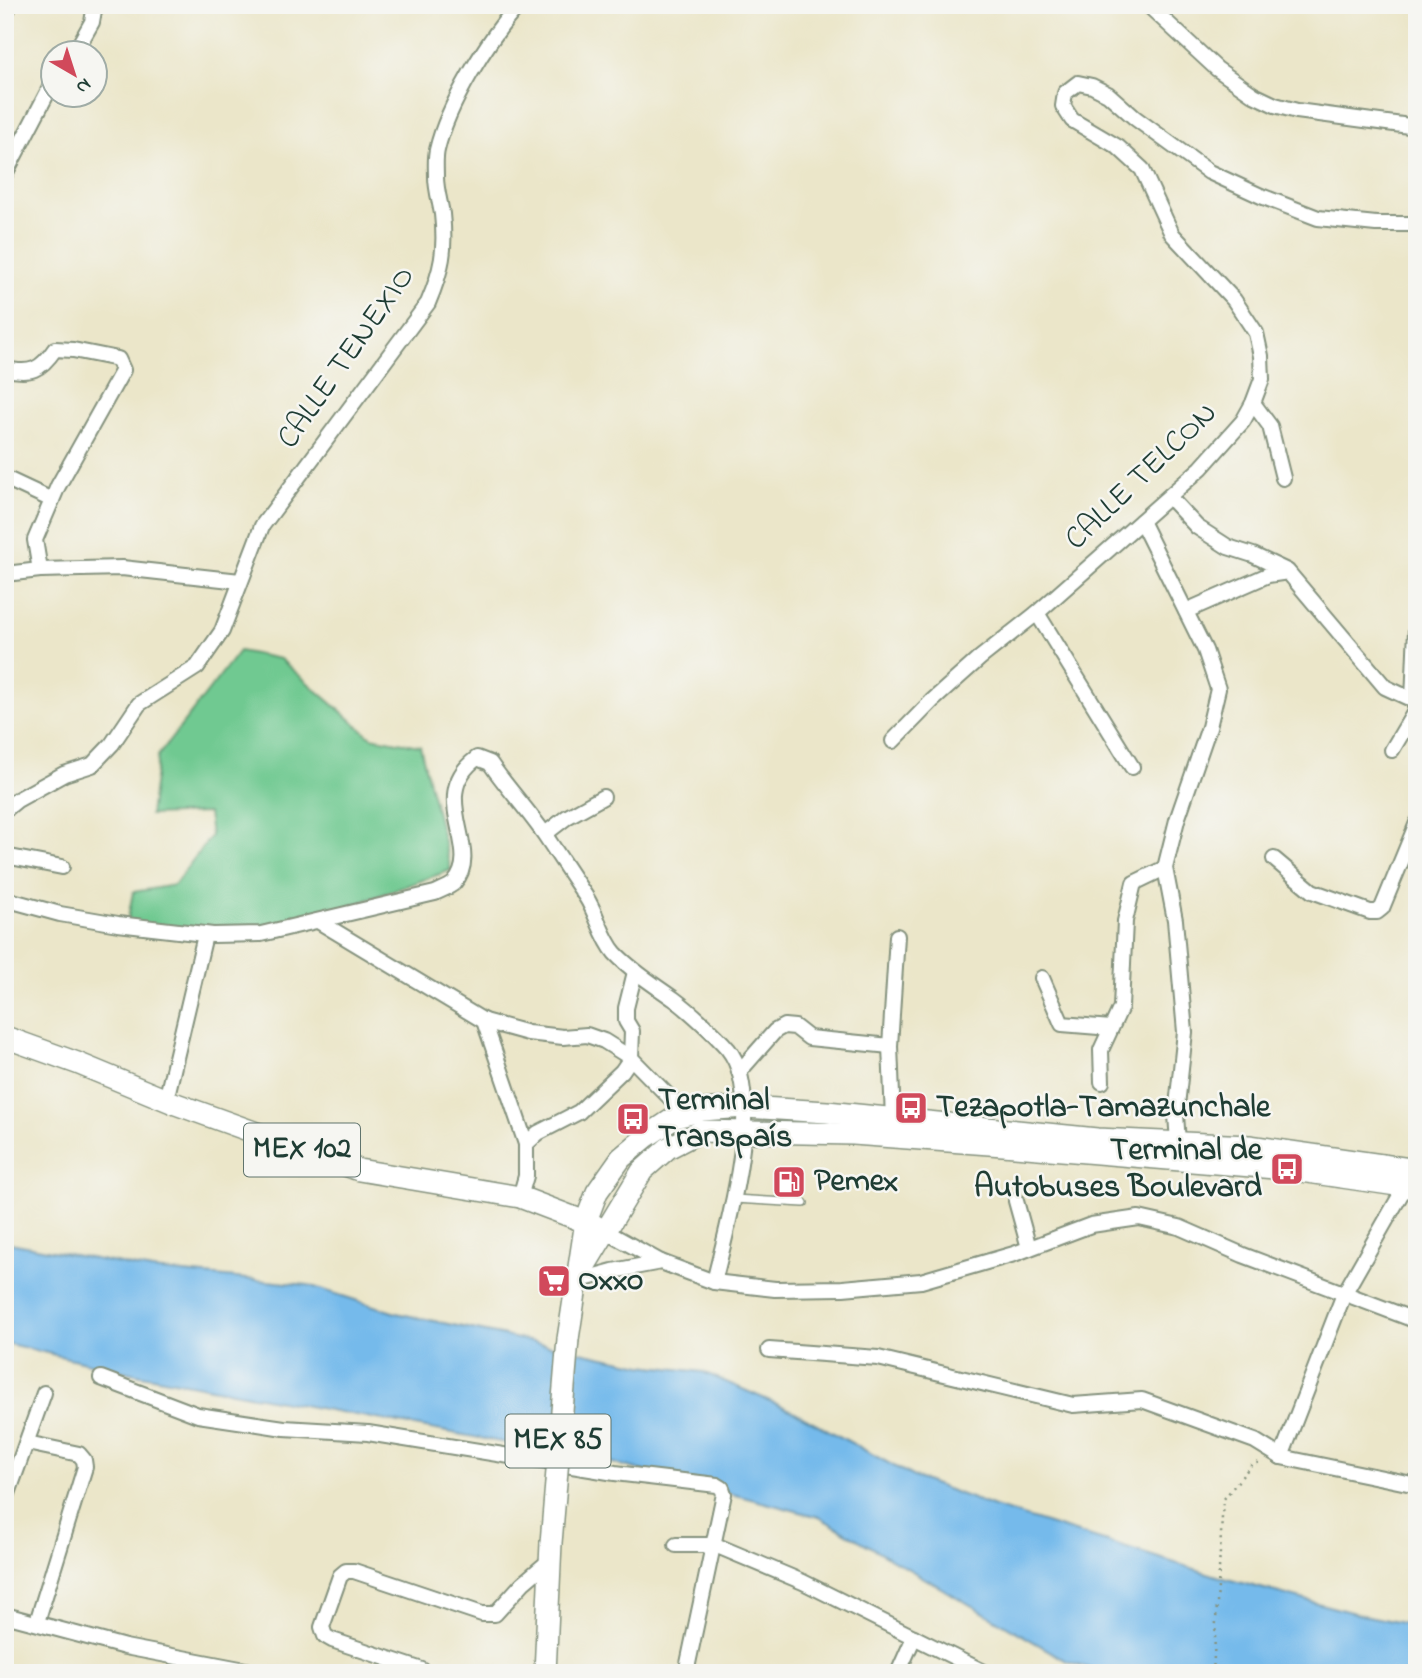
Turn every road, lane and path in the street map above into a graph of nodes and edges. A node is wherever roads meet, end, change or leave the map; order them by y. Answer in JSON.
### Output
{"nodes":[{"id":1,"x":10,"y":5,"type":"edge"},
{"id":2,"x":95,"y":5,"type":"edge"},
{"id":3,"x":519,"y":5,"type":"edge"},
{"id":4,"x":1148,"y":5,"type":"edge"},
{"id":5,"x":5,"y":14,"type":"edge"},
{"id":6,"x":83,"y":38,"type":"edge"},
{"id":7,"x":39,"y":108,"type":"edge"},
{"id":8,"x":1417,"y":127,"type":"edge"},
{"id":9,"x":5,"y":174,"type":"edge"},
{"id":10,"x":1417,"y":224,"type":"edge"},
{"id":11,"x":6,"y":370,"type":"edge"},
{"id":12,"x":1253,"y":403,"type":"junction"},
{"id":13,"x":5,"y":478,"type":"edge"},
{"id":14,"x":1283,"y":478,"type":"dead end"},
{"id":15,"x":1168,"y":497,"type":"junction"},
{"id":16,"x":52,"y":500,"type":"junction"},
{"id":17,"x":1141,"y":521,"type":"junction"},
{"id":18,"x":40,"y":570,"type":"junction"},
{"id":19,"x":1288,"y":572,"type":"junction"},
{"id":20,"x":5,"y":573,"type":"edge"},
{"id":21,"x":240,"y":582,"type":"junction"},
{"id":22,"x":1417,"y":604,"type":"edge"},
{"id":23,"x":1186,"y":611,"type":"junction"},
{"id":24,"x":1037,"y":613,"type":"junction"},
{"id":25,"x":1416,"y":705,"type":"edge"},
{"id":26,"x":894,"y":741,"type":"dead end"},
{"id":27,"x":1392,"y":751,"type":"dead end"},
{"id":28,"x":1132,"y":767,"type":"dead end"},
{"id":29,"x":603,"y":797,"type":"dead end"},
{"id":30,"x":5,"y":810,"type":"edge"},
{"id":31,"x":1417,"y":823,"type":"edge"},
{"id":32,"x":545,"y":834,"type":"junction"},
{"id":33,"x":5,"y":856,"type":"edge"},
{"id":34,"x":1274,"y":859,"type":"dead end"},
{"id":35,"x":62,"y":867,"type":"dead end"},
{"id":36,"x":1165,"y":868,"type":"junction"},
{"id":37,"x":5,"y":899,"type":"edge"},
{"id":38,"x":318,"y":921,"type":"junction"},
{"id":39,"x":205,"y":934,"type":"junction"},
{"id":40,"x":897,"y":936,"type":"dead end"},
{"id":41,"x":635,"y":972,"type":"junction"},
{"id":42,"x":1042,"y":978,"type":"dead end"},
{"id":43,"x":484,"y":1021,"type":"junction"},
{"id":44,"x":1111,"y":1028,"type":"junction"},
{"id":45,"x":5,"y":1037,"type":"edge"},
{"id":46,"x":890,"y":1046,"type":"junction"},
{"id":47,"x":631,"y":1058,"type":"junction"},
{"id":48,"x":739,"y":1072,"type":"junction"},
{"id":49,"x":1102,"y":1082,"type":"dead end"},
{"id":50,"x":166,"y":1100,"type":"junction"},
{"id":51,"x":744,"y":1107,"type":"junction"},
{"id":52,"x":686,"y":1114,"type":"junction"},
{"id":53,"x":893,"y":1119,"type":"junction"},
{"id":54,"x":744,"y":1131,"type":"junction"},
{"id":55,"x":1178,"y":1143,"type":"junction"},
{"id":56,"x":526,"y":1144,"type":"junction"},
{"id":57,"x":1096,"y":1146,"type":"junction"},
{"id":58,"x":1413,"y":1178,"type":"edge"},
{"id":59,"x":520,"y":1197,"type":"junction"},
{"id":60,"x":734,"y":1199,"type":"junction"},
{"id":61,"x":1016,"y":1201,"type":"dead end"},
{"id":62,"x":804,"y":1203,"type":"dead end"},
{"id":63,"x":586,"y":1221,"type":"junction"},
{"id":64,"x":607,"y":1232,"type":"junction"},
{"id":65,"x":1030,"y":1248,"type":"junction"},
{"id":66,"x":661,"y":1262,"type":"junction"},
{"id":67,"x":577,"y":1279,"type":"junction"},
{"id":68,"x":714,"y":1282,"type":"junction"},
{"id":69,"x":1344,"y":1294,"type":"junction"},
{"id":70,"x":1417,"y":1321,"type":"edge"},
{"id":71,"x":769,"y":1350,"type":"dead end"},
{"id":72,"x":101,"y":1378,"type":"dead end"},
{"id":73,"x":44,"y":1393,"type":"dead end"},
{"id":74,"x":27,"y":1443,"type":"junction"},
{"id":75,"x":1281,"y":1457,"type":"junction"},
{"id":76,"x":1417,"y":1485,"type":"edge"},
{"id":77,"x":5,"y":1503,"type":"edge"},
{"id":78,"x":676,"y":1545,"type":"dead end"},
{"id":79,"x":715,"y":1545,"type":"junction"},
{"id":80,"x":550,"y":1551,"type":"junction"},
{"id":81,"x":5,"y":1615,"type":"edge"},
{"id":82,"x":37,"y":1622,"type":"junction"},
{"id":83,"x":914,"y":1637,"type":"junction"},
{"id":84,"x":422,"y":1670,"type":"dead end"},
{"id":85,"x":261,"y":1673,"type":"edge"},
{"id":86,"x":545,"y":1673,"type":"edge"},
{"id":87,"x":686,"y":1673,"type":"edge"},
{"id":88,"x":898,"y":1673,"type":"edge"},
{"id":89,"x":986,"y":1673,"type":"edge"},
{"id":90,"x":1213,"y":1673,"type":"edge"}],
"edges":[{"from":1,"to":5,"type":"street"},
{"from":2,"to":6,"type":"street"},
{"from":3,"to":21,"type":"street","name":"CALLE TENEXIO"},
{"from":4,"to":8,"type":"street"},
{"from":7,"to":9,"type":"street"},
{"from":10,"to":12,"type":"street","name":"CALLE TELCON"},
{"from":11,"to":16,"type":"street"},
{"from":12,"to":14,"type":"street"},
{"from":12,"to":15,"type":"street","name":"CALLE TELCON"},
{"from":13,"to":16,"type":"street"},
{"from":15,"to":17,"type":"street","name":"CALLE TELCON"},
{"from":15,"to":19,"type":"street"},
{"from":16,"to":18,"type":"street"},
{"from":17,"to":23,"type":"street"},
{"from":17,"to":24,"type":"street","name":"CALLE TELCON"},
{"from":18,"to":20,"type":"street"},
{"from":18,"to":21,"type":"street"},
{"from":19,"to":23,"type":"street"},
{"from":19,"to":25,"type":"street"},
{"from":21,"to":30,"type":"street","name":"CALLE TENEXIO"},
{"from":22,"to":25,"type":"street"},
{"from":23,"to":36,"type":"street"},
{"from":24,"to":26,"type":"street","name":"CALLE TELCON"},
{"from":24,"to":28,"type":"street"},
{"from":25,"to":27,"type":"street"},
{"from":29,"to":32,"type":"street"},
{"from":31,"to":34,"type":"street"},
{"from":32,"to":38,"type":"street"},
{"from":32,"to":41,"type":"street"},
{"from":33,"to":35,"type":"street"},
{"from":36,"to":44,"type":"street"},
{"from":36,"to":55,"type":"street"},
{"from":37,"to":39,"type":"street"},
{"from":38,"to":39,"type":"street"},
{"from":38,"to":43,"type":"street"},
{"from":39,"to":50,"type":"street"},
{"from":40,"to":46,"type":"street"},
{"from":41,"to":47,"type":"street"},
{"from":41,"to":48,"type":"street"},
{"from":42,"to":44,"type":"street"},
{"from":43,"to":47,"type":"street"},
{"from":43,"to":56,"type":"street"},
{"from":44,"to":49,"type":"street"},
{"from":45,"to":50,"type":"main road","number":"MEX 102"},
{"from":46,"to":48,"type":"street"},
{"from":46,"to":53,"type":"street"},
{"from":47,"to":52,"type":"street"},
{"from":47,"to":56,"type":"street"},
{"from":48,"to":51,"type":"street"},
{"from":50,"to":59,"type":"main road","number":"MEX 102"},
{"from":51,"to":52,"type":"main road","number":"MEX 85"},
{"from":51,"to":53,"type":"main road","number":"MEX 85"},
{"from":51,"to":54,"type":"street"},
{"from":52,"to":63,"type":"main road","number":"MEX 85"},
{"from":53,"to":57,"type":"main road","number":"MEX 85"},
{"from":54,"to":57,"type":"main road","number":"MEX 85"},
{"from":54,"to":60,"type":"street"},
{"from":54,"to":64,"type":"main road","number":"MEX 85"},
{"from":55,"to":57,"type":"main road","number":"MEX 85"},
{"from":55,"to":58,"type":"main road","number":"MEX 85"},
{"from":56,"to":59,"type":"street"},
{"from":57,"to":58,"type":"main road","number":"MEX 85"},
{"from":58,"to":69,"type":"street"},
{"from":59,"to":63,"type":"main road","number":"MEX 102"},
{"from":60,"to":62,"type":"lane"},
{"from":60,"to":68,"type":"street"},
{"from":61,"to":65,"type":"street"},
{"from":63,"to":64,"type":"main road","number":"MEX 102"},
{"from":63,"to":67,"type":"main road","number":"MEX 85"},
{"from":64,"to":66,"type":"street"},
{"from":64,"to":67,"type":"main road","number":"MEX 85"},
{"from":65,"to":68,"type":"street"},
{"from":65,"to":69,"type":"street"},
{"from":66,"to":67,"type":"street"},
{"from":66,"to":68,"type":"street"},
{"from":67,"to":80,"type":"main road","number":"MEX 85","bridge":true},
{"from":69,"to":70,"type":"street"},
{"from":69,"to":75,"type":"street"},
{"from":71,"to":75,"type":"street"},
{"from":72,"to":79,"type":"street"},
{"from":73,"to":74,"type":"street"},
{"from":74,"to":77,"type":"street"},
{"from":74,"to":82,"type":"street"},
{"from":75,"to":76,"type":"street"},
{"from":75,"to":90,"type":"path"},
{"from":78,"to":79,"type":"street"},
{"from":79,"to":83,"type":"street"},
{"from":79,"to":87,"type":"street"},
{"from":80,"to":84,"type":"street"},
{"from":80,"to":86,"type":"main road","number":"MEX 85"},
{"from":81,"to":82,"type":"street"},
{"from":82,"to":85,"type":"street"},
{"from":83,"to":88,"type":"street"},
{"from":83,"to":89,"type":"street"}]}
